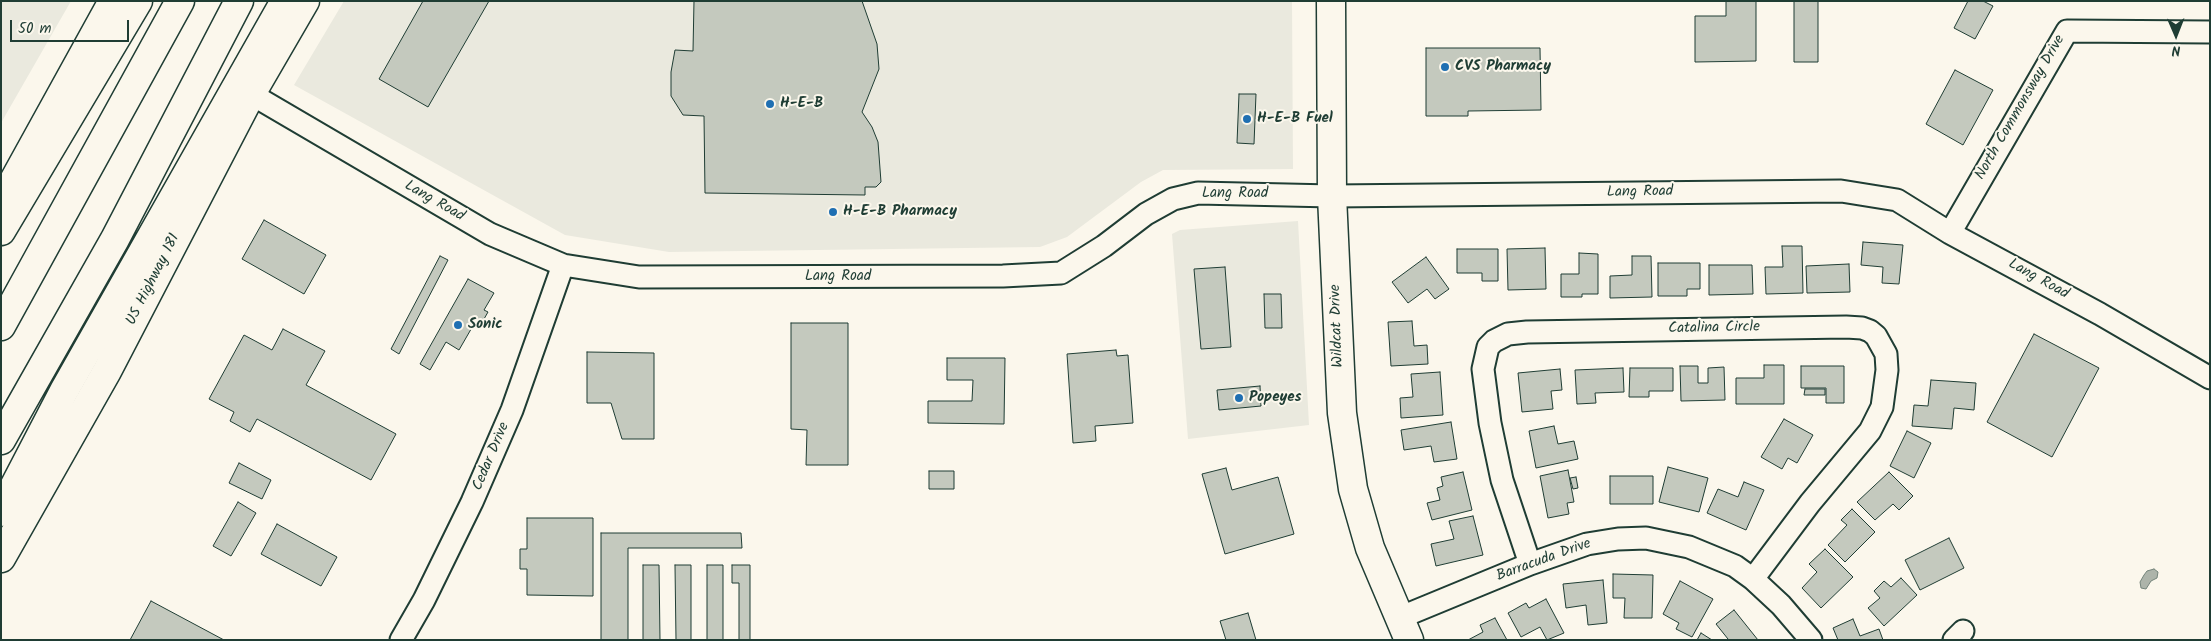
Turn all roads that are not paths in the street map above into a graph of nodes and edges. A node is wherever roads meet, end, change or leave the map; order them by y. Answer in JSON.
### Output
{"nodes":[{"id":1,"x":113,"y":1,"type":"edge"},
{"id":2,"x":138,"y":1,"type":"edge"},
{"id":3,"x":180,"y":1,"type":"edge"},
{"id":4,"x":239,"y":1,"type":"edge"},
{"id":5,"x":285,"y":1,"type":"edge"},
{"id":6,"x":305,"y":1,"type":"edge"},
{"id":7,"x":1331,"y":1,"type":"edge"},
{"id":8,"x":2210,"y":32,"type":"edge"},
{"id":9,"x":251,"y":94,"type":"junction"},
{"id":10,"x":1332,"y":196,"type":"junction"},
{"id":11,"x":1,"y":204,"type":"edge"},
{"id":12,"x":1,"y":231,"type":"edge"},
{"id":13,"x":1950,"y":232,"type":"junction"},
{"id":14,"x":563,"y":265,"type":"junction"},
{"id":15,"x":1,"y":326,"type":"edge"},
{"id":16,"x":2210,"y":378,"type":"edge"},
{"id":17,"x":1,"y":440,"type":"edge"},
{"id":18,"x":1,"y":512,"type":"edge"},
{"id":19,"x":1,"y":558,"type":"edge"},
{"id":20,"x":1530,"y":564,"type":"junction"},
{"id":21,"x":1754,"y":578,"type":"junction"},
{"id":22,"x":1404,"y":629,"type":"edge"},
{"id":23,"x":400,"y":640,"type":"edge"},
{"id":24,"x":1810,"y":640,"type":"edge"}],
"edges":[{"from":1,"to":11,"type":"main road"},
{"from":2,"to":12,"type":"main road"},
{"from":3,"to":15,"type":"main road"},
{"from":4,"to":17,"type":"main road"},
{"from":5,"to":18,"type":"main road"},
{"from":6,"to":9,"type":"main road","name":"US Highway 181"},
{"from":7,"to":10,"type":"main road","name":"Wildcat Drive"},
{"from":8,"to":13,"type":"street","name":"North Commonsway Drive"},
{"from":9,"to":14,"type":"street","name":"Lang Road"},
{"from":9,"to":19,"type":"main road","name":"US Highway 181"},
{"from":10,"to":13,"type":"street","name":"Lang Road"},
{"from":10,"to":14,"type":"street","name":"Lang Road"},
{"from":10,"to":22,"type":"main road","name":"Wildcat Drive"},
{"from":13,"to":16,"type":"street","name":"Lang Road"},
{"from":14,"to":23,"type":"street","name":"Cedar Drive"},
{"from":20,"to":21,"type":"street","name":"Barracuda Drive"},
{"from":20,"to":21,"type":"street","name":"Catalina Circle"},
{"from":20,"to":22,"type":"street","name":"Barracuda Drive"},
{"from":21,"to":24,"type":"street","name":"Barracuda Drive"}]}
